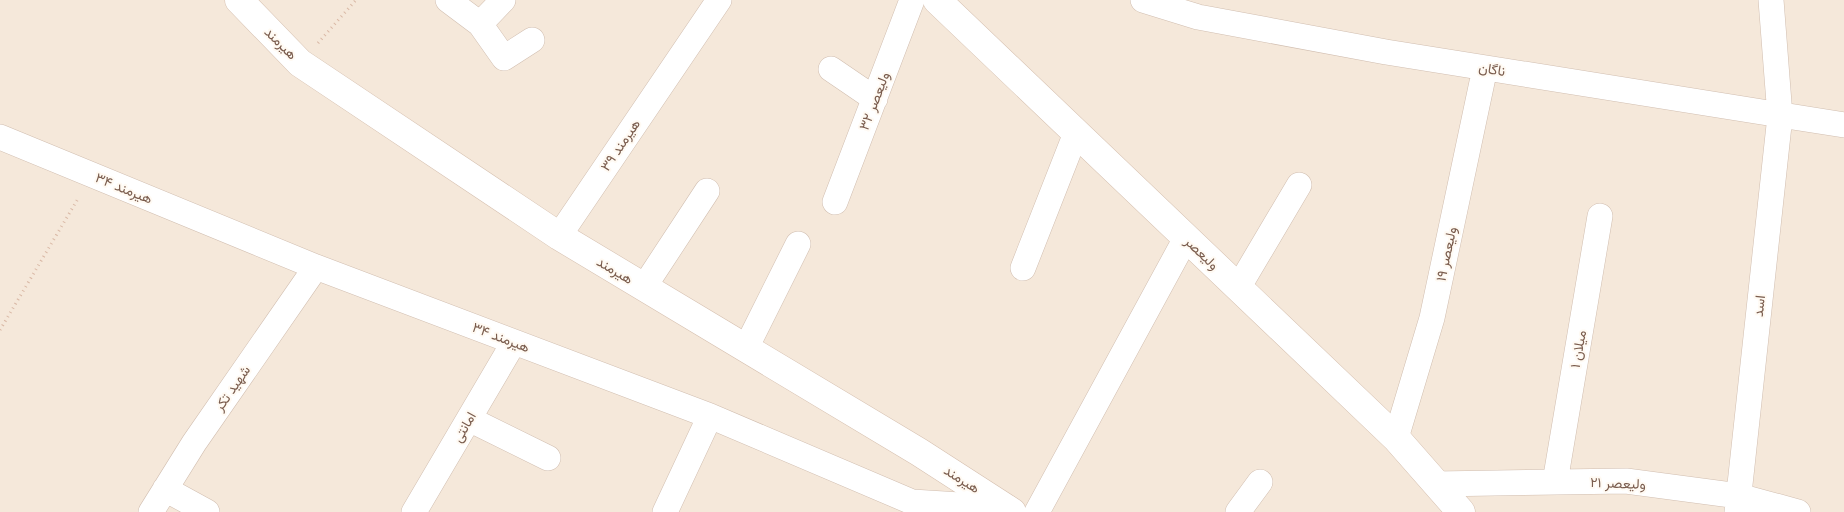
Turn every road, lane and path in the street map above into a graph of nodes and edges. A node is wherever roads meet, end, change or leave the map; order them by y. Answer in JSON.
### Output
{"nodes":[{"id":1,"x":239,"y":0,"type":"edge"},
{"id":2,"x":356,"y":0,"type":"edge"},
{"id":3,"x":448,"y":0,"type":"edge"},
{"id":4,"x":503,"y":0,"type":"edge"},
{"id":5,"x":718,"y":0,"type":"edge"},
{"id":6,"x":912,"y":0,"type":"edge"},
{"id":7,"x":937,"y":0,"type":"edge"},
{"id":8,"x":1143,"y":0,"type":"edge"},
{"id":9,"x":1771,"y":0,"type":"edge"},
{"id":10,"x":480,"y":24,"type":"junction"},
{"id":11,"x":532,"y":40,"type":"dead end"},
{"id":12,"x":300,"y":63,"type":"junction"},
{"id":13,"x":1485,"y":68,"type":"junction"},
{"id":14,"x":831,"y":69,"type":"dead end"},
{"id":15,"x":874,"y":99,"type":"junction"},
{"id":16,"x":1780,"y":116,"type":"junction"},
{"id":17,"x":1844,"y":125,"type":"edge"},
{"id":18,"x":1076,"y":133,"type":"junction"},
{"id":19,"x":0,"y":137,"type":"edge"},
{"id":20,"x":92,"y":175,"type":"junction"},
{"id":21,"x":1299,"y":185,"type":"dead end"},
{"id":22,"x":707,"y":191,"type":"dead end"},
{"id":23,"x":835,"y":202,"type":"dead end"},
{"id":24,"x":1600,"y":216,"type":"dead end"},
{"id":25,"x":559,"y":236,"type":"junction"},
{"id":26,"x":1186,"y":238,"type":"junction"},
{"id":27,"x":798,"y":244,"type":"dead end"},
{"id":28,"x":316,"y":267,"type":"junction"},
{"id":29,"x":1023,"y":268,"type":"dead end"},
{"id":30,"x":644,"y":287,"type":"junction"},
{"id":31,"x":1238,"y":288,"type":"junction"},
{"id":32,"x":0,"y":330,"type":"edge"},
{"id":33,"x":514,"y":342,"type":"junction"},
{"id":34,"x":746,"y":348,"type":"junction"},
{"id":35,"x":710,"y":416,"type":"junction"},
{"id":36,"x":469,"y":419,"type":"junction"},
{"id":37,"x":1396,"y":438,"type":"junction"},
{"id":38,"x":548,"y":458,"type":"dead end"},
{"id":39,"x":1260,"y":482,"type":"dead end"},
{"id":40,"x":1555,"y":482,"type":"junction"},
{"id":41,"x":1436,"y":484,"type":"junction"},
{"id":42,"x":165,"y":489,"type":"junction"},
{"id":43,"x":1738,"y":504,"type":"edge"},
{"id":44,"x":908,"y":507,"type":"edge"},
{"id":45,"x":1010,"y":510,"type":"edge"},
{"id":46,"x":151,"y":512,"type":"edge"},
{"id":47,"x":207,"y":512,"type":"edge"},
{"id":48,"x":414,"y":512,"type":"edge"},
{"id":49,"x":665,"y":512,"type":"edge"},
{"id":50,"x":1037,"y":512,"type":"edge"},
{"id":51,"x":1238,"y":512,"type":"edge"},
{"id":52,"x":1461,"y":512,"type":"edge"},
{"id":53,"x":1798,"y":512,"type":"edge"}],
"edges":[{"from":1,"to":12,"type":"street","name":"هیرمند"},
{"from":2,"to":12,"type":"path"},
{"from":3,"to":10,"type":"street"},
{"from":4,"to":10,"type":"street"},
{"from":5,"to":25,"type":"street","name":"هیرمند ۳۹"},
{"from":6,"to":15,"type":"street","name":"ولیعصر ۳۲"},
{"from":7,"to":18,"type":"street","name":"ولیعصر"},
{"from":8,"to":13,"type":"street","name":"ناگان"},
{"from":9,"to":16,"type":"street","name":"اسد"},
{"from":10,"to":11,"type":"street"},
{"from":12,"to":25,"type":"street","name":"هیرمند"},
{"from":13,"to":16,"type":"street","name":"ناگان"},
{"from":13,"to":37,"type":"street","name":"ولیعصر ۱۹"},
{"from":14,"to":15,"type":"street"},
{"from":15,"to":23,"type":"street","name":"ولیعصر ۳۲"},
{"from":16,"to":17,"type":"street","name":"ناگان"},
{"from":16,"to":43,"type":"street","name":"اسد"},
{"from":18,"to":26,"type":"street","name":"ولیعصر"},
{"from":18,"to":29,"type":"street"},
{"from":19,"to":20,"type":"street","name":"هیرمند ۳۴"},
{"from":20,"to":28,"type":"street","name":"هیرمند ۳۴"},
{"from":20,"to":32,"type":"path"},
{"from":21,"to":31,"type":"street"},
{"from":22,"to":30,"type":"street"},
{"from":24,"to":40,"type":"street","name":"میلان ۱"},
{"from":25,"to":30,"type":"street","name":"هیرمند"},
{"from":26,"to":31,"type":"street","name":"ولیعصر"},
{"from":26,"to":50,"type":"street"},
{"from":27,"to":34,"type":"street"},
{"from":28,"to":33,"type":"street","name":"هیرمند ۳۴"},
{"from":28,"to":42,"type":"street","name":"شهید تکر"},
{"from":30,"to":34,"type":"street","name":"هیرمند"},
{"from":31,"to":37,"type":"street","name":"ولیعصر"},
{"from":33,"to":35,"type":"street","name":"هیرمند ۳۴"},
{"from":33,"to":36,"type":"street","name":"امانتی"},
{"from":34,"to":45,"type":"street","name":"هیرمند"},
{"from":35,"to":44,"type":"street","name":"هیرمند ۳۴"},
{"from":35,"to":49,"type":"street"},
{"from":36,"to":38,"type":"street"},
{"from":36,"to":48,"type":"street","name":"امانتی"},
{"from":37,"to":41,"type":"street","name":"ولیعصر"},
{"from":39,"to":51,"type":"street"},
{"from":40,"to":41,"type":"street","name":"ولیعصر ۲۱"},
{"from":40,"to":43,"type":"street","name":"ولیعصر ۲۱"},
{"from":41,"to":52,"type":"street","name":"ولیعصر"},
{"from":42,"to":46,"type":"street","name":"شهید تکر"},
{"from":42,"to":47,"type":"street"},
{"from":43,"to":53,"type":"street","name":"ولیعصر ۲۱"},
{"from":44,"to":45,"type":"street","name":"هیرمند ۳۴"}]}
